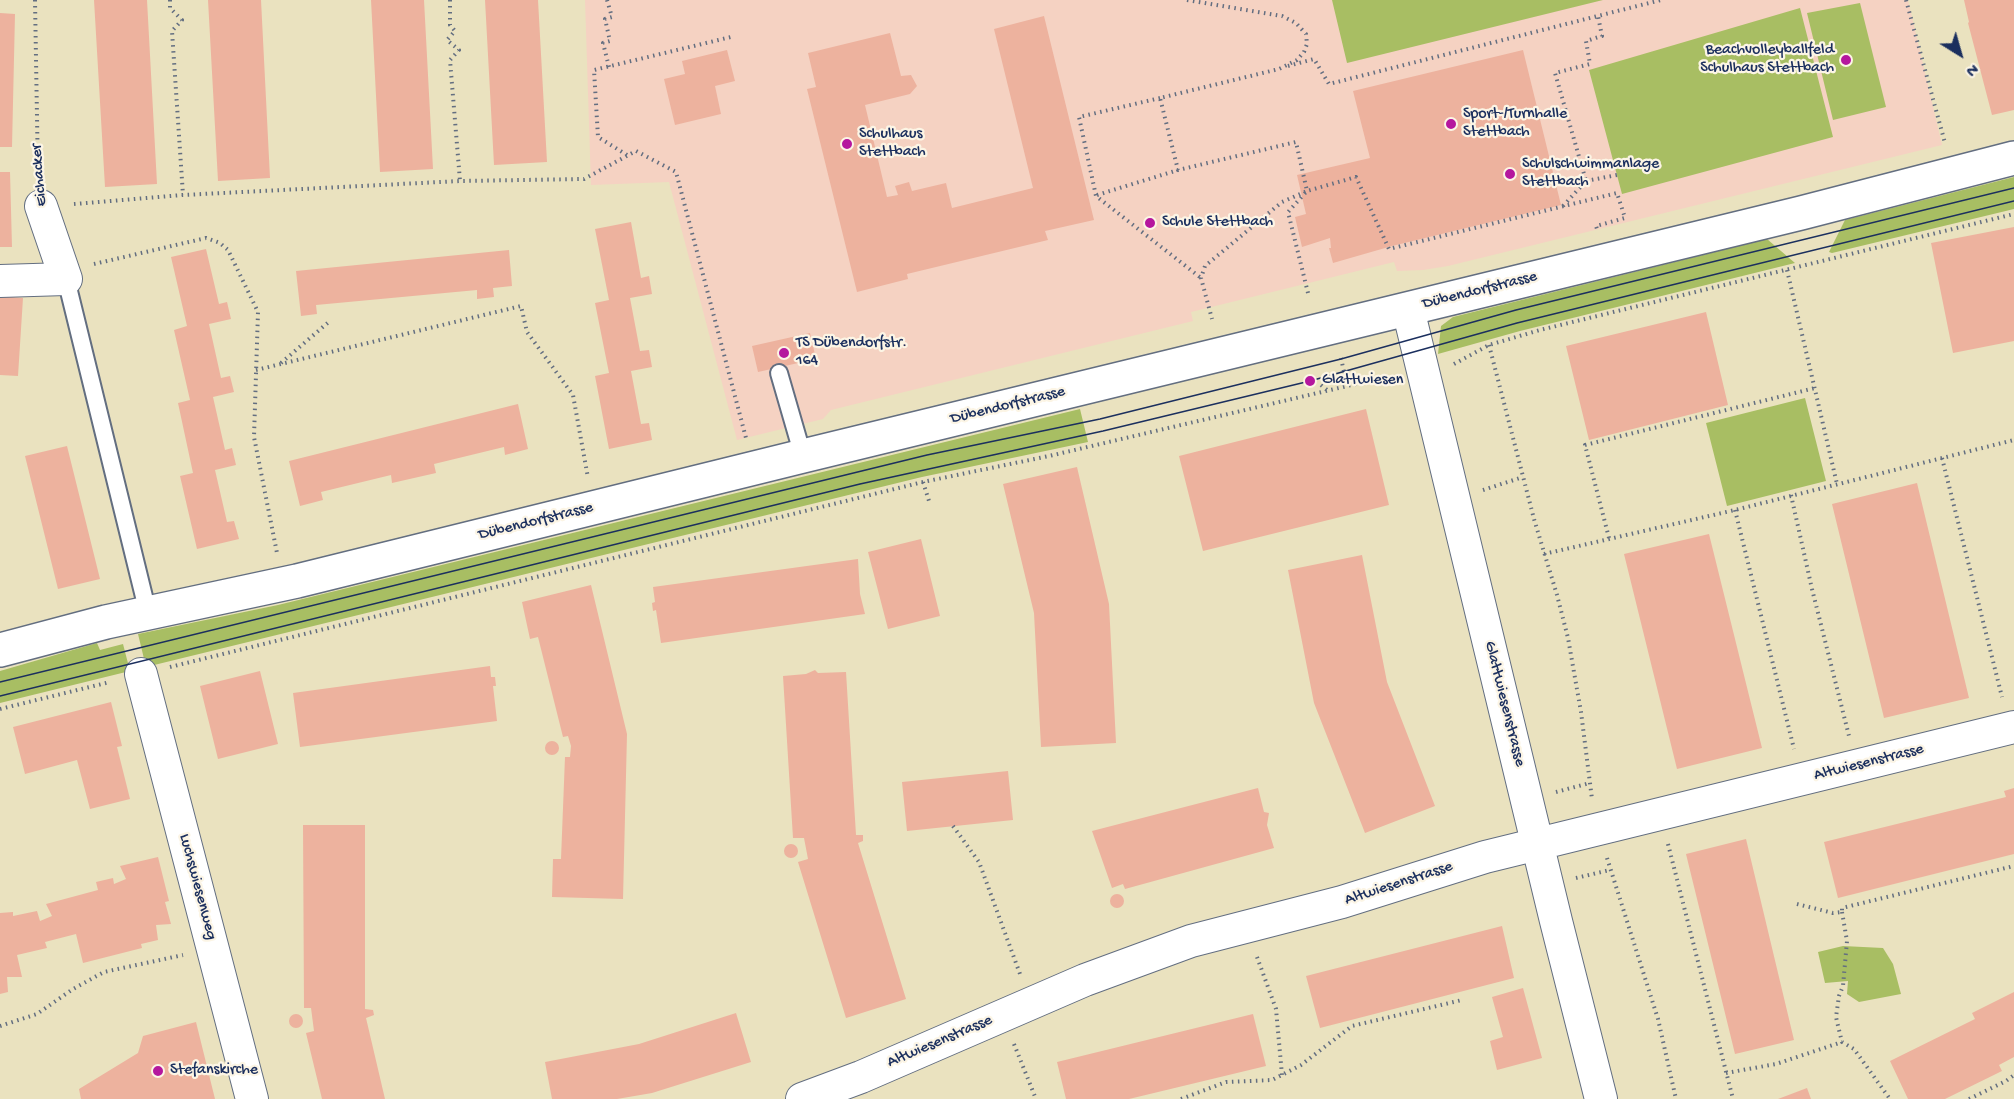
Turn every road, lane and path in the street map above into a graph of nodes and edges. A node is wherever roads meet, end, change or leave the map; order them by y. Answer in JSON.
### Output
{"nodes":[{"id":1,"x":35,"y":0,"type":"edge"},
{"id":2,"x":170,"y":0,"type":"edge"},
{"id":3,"x":450,"y":0,"type":"edge"},
{"id":4,"x":607,"y":0,"type":"edge"},
{"id":5,"x":1187,"y":0,"type":"edge"},
{"id":6,"x":1661,"y":0,"type":"edge"},
{"id":7,"x":1906,"y":0,"type":"edge"},
{"id":8,"x":1598,"y":16,"type":"junction"},
{"id":9,"x":731,"y":37,"type":"dead end"},
{"id":10,"x":609,"y":67,"type":"junction"},
{"id":11,"x":1279,"y":69,"type":"junction"},
{"id":12,"x":1160,"y":98,"type":"junction"},
{"id":13,"x":1947,"y":150,"type":"dead end"},
{"id":14,"x":628,"y":155,"type":"junction"},
{"id":15,"x":2014,"y":158,"type":"edge"},
{"id":16,"x":1178,"y":170,"type":"junction"},
{"id":17,"x":1617,"y":175,"type":"dead end"},
{"id":18,"x":460,"y":181,"type":"junction"},
{"id":19,"x":1586,"y":181,"type":"junction"},
{"id":20,"x":1307,"y":191,"type":"junction"},
{"id":21,"x":183,"y":195,"type":"junction"},
{"id":22,"x":1096,"y":196,"type":"junction"},
{"id":23,"x":41,"y":206,"type":"junction"},
{"id":24,"x":1562,"y":207,"type":"junction"},
{"id":25,"x":2014,"y":214,"type":"edge"},
{"id":26,"x":1596,"y":226,"type":"dead end"},
{"id":27,"x":1787,"y":270,"type":"junction"},
{"id":28,"x":65,"y":275,"type":"junction"},
{"id":29,"x":1201,"y":278,"type":"junction"},
{"id":30,"x":0,"y":280,"type":"edge"},
{"id":31,"x":1308,"y":293,"type":"dead end"},
{"id":32,"x":1408,"y":309,"type":"junction"},
{"id":33,"x":1212,"y":319,"type":"dead end"},
{"id":34,"x":331,"y":321,"type":"dead end"},
{"id":35,"x":1489,"y":345,"type":"junction"},
{"id":36,"x":280,"y":364,"type":"junction"},
{"id":37,"x":1452,"y":366,"type":"dead end"},
{"id":38,"x":256,"y":370,"type":"junction"},
{"id":39,"x":779,"y":373,"type":"dead end"},
{"id":40,"x":1401,"y":382,"type":"dead end"},
{"id":41,"x":1321,"y":385,"type":"dead end"},
{"id":42,"x":1815,"y":388,"type":"junction"},
{"id":43,"x":1328,"y":391,"type":"junction"},
{"id":44,"x":2014,"y":440,"type":"edge"},
{"id":45,"x":748,"y":445,"type":"dead end"},
{"id":46,"x":803,"y":456,"type":"junction"},
{"id":47,"x":1942,"y":458,"type":"junction"},
{"id":48,"x":1523,"y":477,"type":"junction"},
{"id":49,"x":923,"y":482,"type":"junction"},
{"id":50,"x":589,"y":483,"type":"dead end"},
{"id":51,"x":1837,"y":484,"type":"junction"},
{"id":52,"x":1791,"y":495,"type":"junction"},
{"id":53,"x":1454,"y":500,"type":"junction"},
{"id":54,"x":929,"y":501,"type":"dead end"},
{"id":55,"x":1735,"y":510,"type":"junction"},
{"id":56,"x":1609,"y":538,"type":"junction"},
{"id":57,"x":1544,"y":554,"type":"junction"},
{"id":58,"x":278,"y":560,"type":"dead end"},
{"id":59,"x":148,"y":613,"type":"junction"},
{"id":60,"x":0,"y":650,"type":"edge"},
{"id":61,"x":141,"y":674,"type":"junction"},
{"id":62,"x":2002,"y":698,"type":"dead end"},
{"id":63,"x":0,"y":709,"type":"edge"},
{"id":64,"x":2014,"y":727,"type":"edge"},
{"id":65,"x":1850,"y":737,"type":"dead end"},
{"id":66,"x":1794,"y":750,"type":"dead end"},
{"id":67,"x":1590,"y":783,"type":"junction"},
{"id":68,"x":1555,"y":792,"type":"dead end"},
{"id":69,"x":1593,"y":808,"type":"dead end"},
{"id":70,"x":953,"y":826,"type":"dead end"},
{"id":71,"x":1538,"y":843,"type":"junction"},
{"id":72,"x":1668,"y":844,"type":"dead end"},
{"id":73,"x":1604,"y":847,"type":"dead end"},
{"id":74,"x":2014,"y":866,"type":"edge"},
{"id":75,"x":1610,"y":870,"type":"junction"},
{"id":76,"x":1575,"y":878,"type":"dead end"},
{"id":77,"x":1797,"y":904,"type":"dead end"},
{"id":78,"x":1842,"y":912,"type":"junction"},
{"id":79,"x":213,"y":948,"type":"junction"},
{"id":80,"x":1253,"y":948,"type":"dead end"},
{"id":81,"x":1022,"y":978,"type":"dead end"},
{"id":82,"x":1462,"y":1000,"type":"dead end"},
{"id":83,"x":0,"y":1026,"type":"edge"},
{"id":84,"x":1010,"y":1034,"type":"dead end"},
{"id":85,"x":1842,"y":1042,"type":"junction"},
{"id":86,"x":1726,"y":1073,"type":"junction"},
{"id":87,"x":1282,"y":1075,"type":"junction"},
{"id":88,"x":2014,"y":1075,"type":"edge"},
{"id":89,"x":252,"y":1099,"type":"edge"},
{"id":90,"x":802,"y":1099,"type":"edge"},
{"id":91,"x":1036,"y":1099,"type":"edge"},
{"id":92,"x":1180,"y":1099,"type":"edge"},
{"id":93,"x":1601,"y":1099,"type":"edge"},
{"id":94,"x":1676,"y":1099,"type":"edge"},
{"id":95,"x":1732,"y":1099,"type":"edge"},
{"id":96,"x":1890,"y":1099,"type":"edge"},
{"id":97,"x":1969,"y":1099,"type":"edge"}],
"edges":[{"from":1,"to":23,"type":"path","name":"Eichacker"},
{"from":2,"to":21,"type":"path"},
{"from":3,"to":18,"type":"path"},
{"from":4,"to":10,"type":"path"},
{"from":5,"to":11,"type":"path"},
{"from":6,"to":8,"type":"path"},
{"from":7,"to":13,"type":"path"},
{"from":8,"to":11,"type":"path"},
{"from":8,"to":19,"type":"path"},
{"from":9,"to":10,"type":"path"},
{"from":10,"to":14,"type":"path"},
{"from":11,"to":12,"type":"path"},
{"from":12,"to":16,"type":"path"},
{"from":12,"to":22,"type":"path"},
{"from":14,"to":18,"type":"path"},
{"from":14,"to":45,"type":"path"},
{"from":15,"to":32,"type":"street","name":"Dübendorfstrasse"},
{"from":16,"to":20,"type":"path"},
{"from":16,"to":22,"type":"path"},
{"from":17,"to":19,"type":"path"},
{"from":18,"to":21,"type":"path"},
{"from":19,"to":24,"type":"path"},
{"from":20,"to":24,"type":"path"},
{"from":20,"to":29,"type":"path"},
{"from":20,"to":31,"type":"path"},
{"from":21,"to":23,"type":"path"},
{"from":22,"to":29,"type":"path"},
{"from":23,"to":28,"type":"street","name":"Eichacker"},
{"from":24,"to":26,"type":"path"},
{"from":25,"to":27,"type":"path"},
{"from":27,"to":35,"type":"path"},
{"from":27,"to":42,"type":"path"},
{"from":28,"to":30,"type":"street"},
{"from":28,"to":38,"type":"path"},
{"from":28,"to":59,"type":"lane"},
{"from":29,"to":33,"type":"path"},
{"from":32,"to":46,"type":"street","name":"Dübendorfstrasse"},
{"from":32,"to":53,"type":"street","name":"Glattwiesenstrasse"},
{"from":34,"to":36,"type":"path"},
{"from":35,"to":37,"type":"path"},
{"from":35,"to":48,"type":"path"},
{"from":36,"to":38,"type":"path"},
{"from":36,"to":50,"type":"path"},
{"from":38,"to":58,"type":"path"},
{"from":39,"to":46,"type":"lane"},
{"from":40,"to":43,"type":"path"},
{"from":41,"to":43,"type":"path"},
{"from":42,"to":51,"type":"path"},
{"from":42,"to":56,"type":"path"},
{"from":43,"to":49,"type":"path"},
{"from":44,"to":47,"type":"path"},
{"from":46,"to":59,"type":"street","name":"Dübendorfstrasse"},
{"from":47,"to":51,"type":"path"},
{"from":47,"to":62,"type":"path"},
{"from":48,"to":53,"type":"path"},
{"from":48,"to":57,"type":"path"},
{"from":49,"to":54,"type":"path"},
{"from":49,"to":61,"type":"path"},
{"from":51,"to":52,"type":"path"},
{"from":52,"to":55,"type":"path"},
{"from":52,"to":65,"type":"path"},
{"from":53,"to":71,"type":"street","name":"Glattwiesenstrasse"},
{"from":55,"to":56,"type":"path"},
{"from":55,"to":66,"type":"path"},
{"from":56,"to":57,"type":"path"},
{"from":57,"to":67,"type":"path"},
{"from":59,"to":60,"type":"street","name":"Dübendorfstrasse"},
{"from":61,"to":63,"type":"path"},
{"from":61,"to":79,"type":"street","name":"Luchswiesenweg"},
{"from":64,"to":71,"type":"street","name":"Altwiesenstrasse"},
{"from":67,"to":68,"type":"path"},
{"from":67,"to":69,"type":"path"},
{"from":70,"to":81,"type":"path"},
{"from":71,"to":90,"type":"street","name":"Altwiesenstrasse"},
{"from":71,"to":93,"type":"street","name":"Glattwiesenstrasse"},
{"from":72,"to":86,"type":"path"},
{"from":73,"to":75,"type":"path"},
{"from":74,"to":78,"type":"path"},
{"from":75,"to":76,"type":"path"},
{"from":75,"to":94,"type":"path"},
{"from":77,"to":78,"type":"path"},
{"from":78,"to":85,"type":"path"},
{"from":79,"to":83,"type":"path"},
{"from":79,"to":89,"type":"street","name":"Luchswiesenweg"},
{"from":80,"to":87,"type":"path"},
{"from":82,"to":87,"type":"path"},
{"from":84,"to":91,"type":"path"},
{"from":85,"to":86,"type":"path"},
{"from":85,"to":96,"type":"path"},
{"from":86,"to":95,"type":"path"},
{"from":87,"to":92,"type":"path"},
{"from":88,"to":97,"type":"path"}]}
